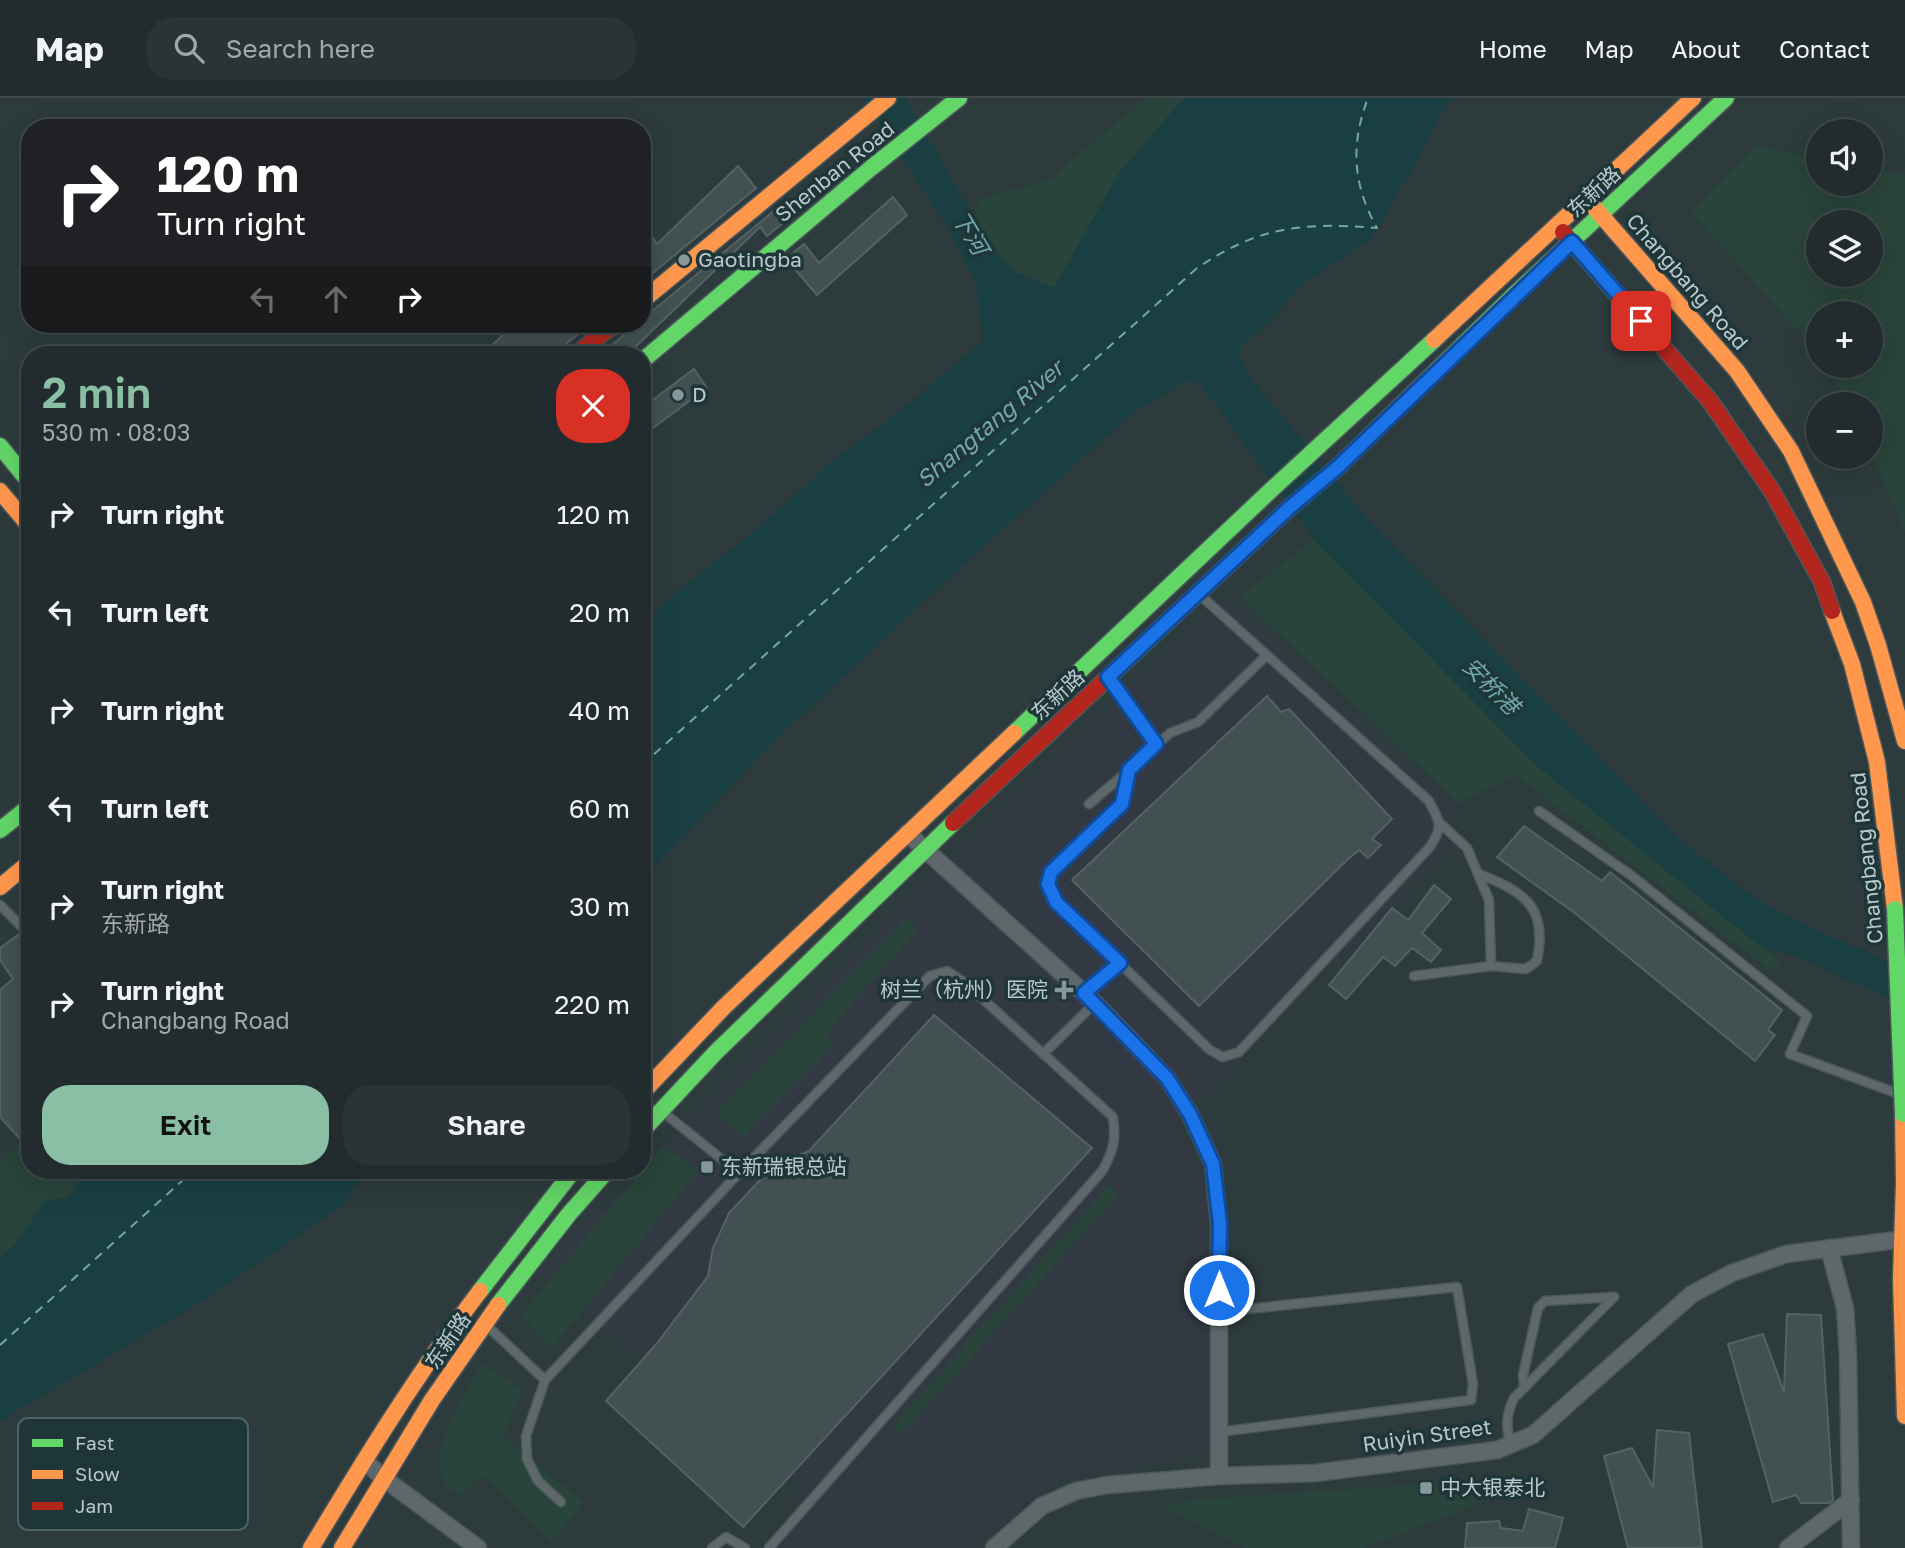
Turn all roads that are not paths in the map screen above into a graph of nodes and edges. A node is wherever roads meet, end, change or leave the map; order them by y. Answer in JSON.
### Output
{"nodes":[{"id":1,"x":888,"y":98,"type":"edge"},
{"id":2,"x":959,"y":98,"type":"edge"},
{"id":3,"x":1693,"y":98,"type":"edge"},
{"id":4,"x":1726,"y":98,"type":"edge"},
{"id":5,"x":1586,"y":198,"type":"junction"},
{"id":6,"x":1601,"y":215,"type":"junction"},
{"id":7,"x":1557,"y":225,"type":"junction"},
{"id":8,"x":1572,"y":242,"type":"junction"},
{"id":9,"x":651,"y":294,"type":"edge"},
{"id":10,"x":603,"y":333,"type":"edge"},
{"id":11,"x":587,"y":346,"type":"edge"},
{"id":12,"x":651,"y":353,"type":"edge"},
{"id":13,"x":0,"y":446,"type":"edge"},
{"id":14,"x":21,"y":472,"type":"edge"},
{"id":15,"x":0,"y":491,"type":"edge"},
{"id":16,"x":21,"y":516,"type":"edge"},
{"id":17,"x":1197,"y":593,"type":"junction"},
{"id":18,"x":1266,"y":655,"type":"junction"},
{"id":19,"x":1108,"y":677,"type":"junction"},
{"id":20,"x":1900,"y":698,"type":"edge"},
{"id":21,"x":1905,"y":741,"type":"edge"},
{"id":22,"x":1156,"y":744,"type":"junction"},
{"id":23,"x":1129,"y":770,"type":"junction"},
{"id":24,"x":1088,"y":804,"type":"dead end"},
{"id":25,"x":1539,"y":811,"type":"dead end"},
{"id":26,"x":21,"y":813,"type":"edge"},
{"id":27,"x":1440,"y":823,"type":"junction"},
{"id":28,"x":0,"y":830,"type":"edge"},
{"id":29,"x":907,"y":833,"type":"junction"},
{"id":30,"x":924,"y":850,"type":"junction"},
{"id":31,"x":21,"y":870,"type":"edge"},
{"id":32,"x":1479,"y":874,"type":"junction"},
{"id":33,"x":0,"y":887,"type":"edge"},
{"id":34,"x":0,"y":905,"type":"edge"},
{"id":35,"x":21,"y":924,"type":"edge"},
{"id":36,"x":1120,"y":963,"type":"junction"},
{"id":37,"x":1491,"y":966,"type":"junction"},
{"id":38,"x":1414,"y":976,"type":"dead end"},
{"id":39,"x":1090,"y":998,"type":"junction"},
{"id":40,"x":1043,"y":1054,"type":"junction"},
{"id":41,"x":651,"y":1084,"type":"edge"},
{"id":42,"x":1905,"y":1097,"type":"edge"},
{"id":43,"x":661,"y":1110,"type":"junction"},
{"id":44,"x":651,"y":1121,"type":"edge"},
{"id":45,"x":739,"y":1173,"type":"junction"},
{"id":46,"x":567,"y":1179,"type":"edge"},
{"id":47,"x":600,"y":1179,"type":"edge"},
{"id":48,"x":1904,"y":1240,"type":"edge"},
{"id":49,"x":1829,"y":1248,"type":"junction"},
{"id":50,"x":1219,"y":1312,"type":"junction"},
{"id":51,"x":485,"y":1324,"type":"junction"},
{"id":52,"x":545,"y":1380,"type":"junction"},
{"id":53,"x":1524,"y":1388,"type":"junction"},
{"id":54,"x":1905,"y":1416,"type":"edge"},
{"id":55,"x":1219,"y":1432,"type":"junction"},
{"id":56,"x":1510,"y":1444,"type":"junction"},
{"id":57,"x":364,"y":1460,"type":"junction"},
{"id":58,"x":1219,"y":1476,"type":"junction"},
{"id":59,"x":382,"y":1477,"type":"junction"},
{"id":60,"x":1851,"y":1500,"type":"junction"},
{"id":61,"x":561,"y":1503,"type":"dead end"},
{"id":62,"x":311,"y":1548,"type":"edge"},
{"id":63,"x":342,"y":1548,"type":"edge"},
{"id":64,"x":478,"y":1548,"type":"edge"},
{"id":65,"x":712,"y":1548,"type":"edge"},
{"id":66,"x":745,"y":1548,"type":"edge"},
{"id":67,"x":769,"y":1548,"type":"edge"},
{"id":68,"x":994,"y":1548,"type":"edge"},
{"id":69,"x":1788,"y":1548,"type":"edge"},
{"id":70,"x":1851,"y":1548,"type":"edge"}],
"edges":[{"from":1,"to":9,"type":"main road","name":"Shenban Road"},
{"from":2,"to":12,"type":"main road","name":"Shenban Road"},
{"from":3,"to":5,"type":"main road","name":"东新路"},
{"from":4,"to":6,"type":"main road","name":"东新路"},
{"from":5,"to":6,"type":"main road","name":"Changbang Road"},
{"from":5,"to":7,"type":"main road","name":"东新路"},
{"from":6,"to":8,"type":"main road","name":"东新路"},
{"from":6,"to":20,"type":"main road","name":"Changbang Road"},
{"from":7,"to":8,"type":"main road","name":"Changbang Road"},
{"from":7,"to":29,"type":"main road","name":"东新路"},
{"from":8,"to":17,"type":"main road","name":"东新路"},
{"from":8,"to":48,"type":"main road","name":"Changbang Road","bridge":true},
{"from":10,"to":11,"type":"main road"},
{"from":13,"to":14,"type":"main road"},
{"from":15,"to":16,"type":"main road"},
{"from":17,"to":18,"type":"lane"},
{"from":17,"to":19,"type":"main road","name":"东新路"},
{"from":18,"to":22,"type":"lane"},
{"from":18,"to":27,"type":"lane"},
{"from":19,"to":22,"type":"lane"},
{"from":19,"to":30,"type":"main road","name":"东新路"},
{"from":20,"to":21,"type":"main road","name":"Changbang Road"},
{"from":22,"to":23,"type":"lane"},
{"from":23,"to":24,"type":"lane"},
{"from":23,"to":36,"type":"lane"},
{"from":25,"to":42,"type":"lane"},
{"from":26,"to":28,"type":"main road"},
{"from":27,"to":32,"type":"lane"},
{"from":27,"to":36,"type":"lane"},
{"from":29,"to":30,"type":"street"},
{"from":29,"to":41,"type":"main road","name":"东新路"},
{"from":30,"to":39,"type":"street"},
{"from":30,"to":43,"type":"main road","name":"东新路"},
{"from":31,"to":33,"type":"main road"},
{"from":32,"to":37,"type":"lane"},
{"from":32,"to":37,"type":"lane"},
{"from":34,"to":35,"type":"lane"},
{"from":36,"to":39,"type":"lane"},
{"from":37,"to":38,"type":"lane"},
{"from":39,"to":40,"type":"lane"},
{"from":39,"to":50,"type":"street"},
{"from":40,"to":45,"type":"lane"},
{"from":40,"to":67,"type":"lane"},
{"from":43,"to":44,"type":"main road","name":"东新路"},
{"from":43,"to":45,"type":"lane"},
{"from":45,"to":52,"type":"lane"},
{"from":46,"to":57,"type":"main road","name":"东新路"},
{"from":47,"to":51,"type":"main road","name":"东新路"},
{"from":48,"to":49,"type":"street","name":"Ruiyin Street"},
{"from":48,"to":54,"type":"main road","name":"Changbang Road"},
{"from":49,"to":56,"type":"street","name":"Ruiyin Street"},
{"from":49,"to":60,"type":"street"},
{"from":50,"to":55,"type":"street"},
{"from":50,"to":55,"type":"lane"},
{"from":51,"to":52,"type":"lane"},
{"from":51,"to":59,"type":"main road","name":"东新路"},
{"from":52,"to":61,"type":"lane"},
{"from":53,"to":53,"type":"lane"},
{"from":53,"to":56,"type":"lane"},
{"from":55,"to":58,"type":"street"},
{"from":56,"to":58,"type":"street","name":"Ruiyin Street"},
{"from":57,"to":59,"type":"street"},
{"from":57,"to":62,"type":"main road","name":"东新路"},
{"from":58,"to":68,"type":"street","name":"Ruiyin Street"},
{"from":59,"to":63,"type":"main road","name":"东新路"},
{"from":59,"to":64,"type":"street"},
{"from":60,"to":69,"type":"street"},
{"from":60,"to":70,"type":"street"},
{"from":65,"to":66,"type":"lane"}]}
